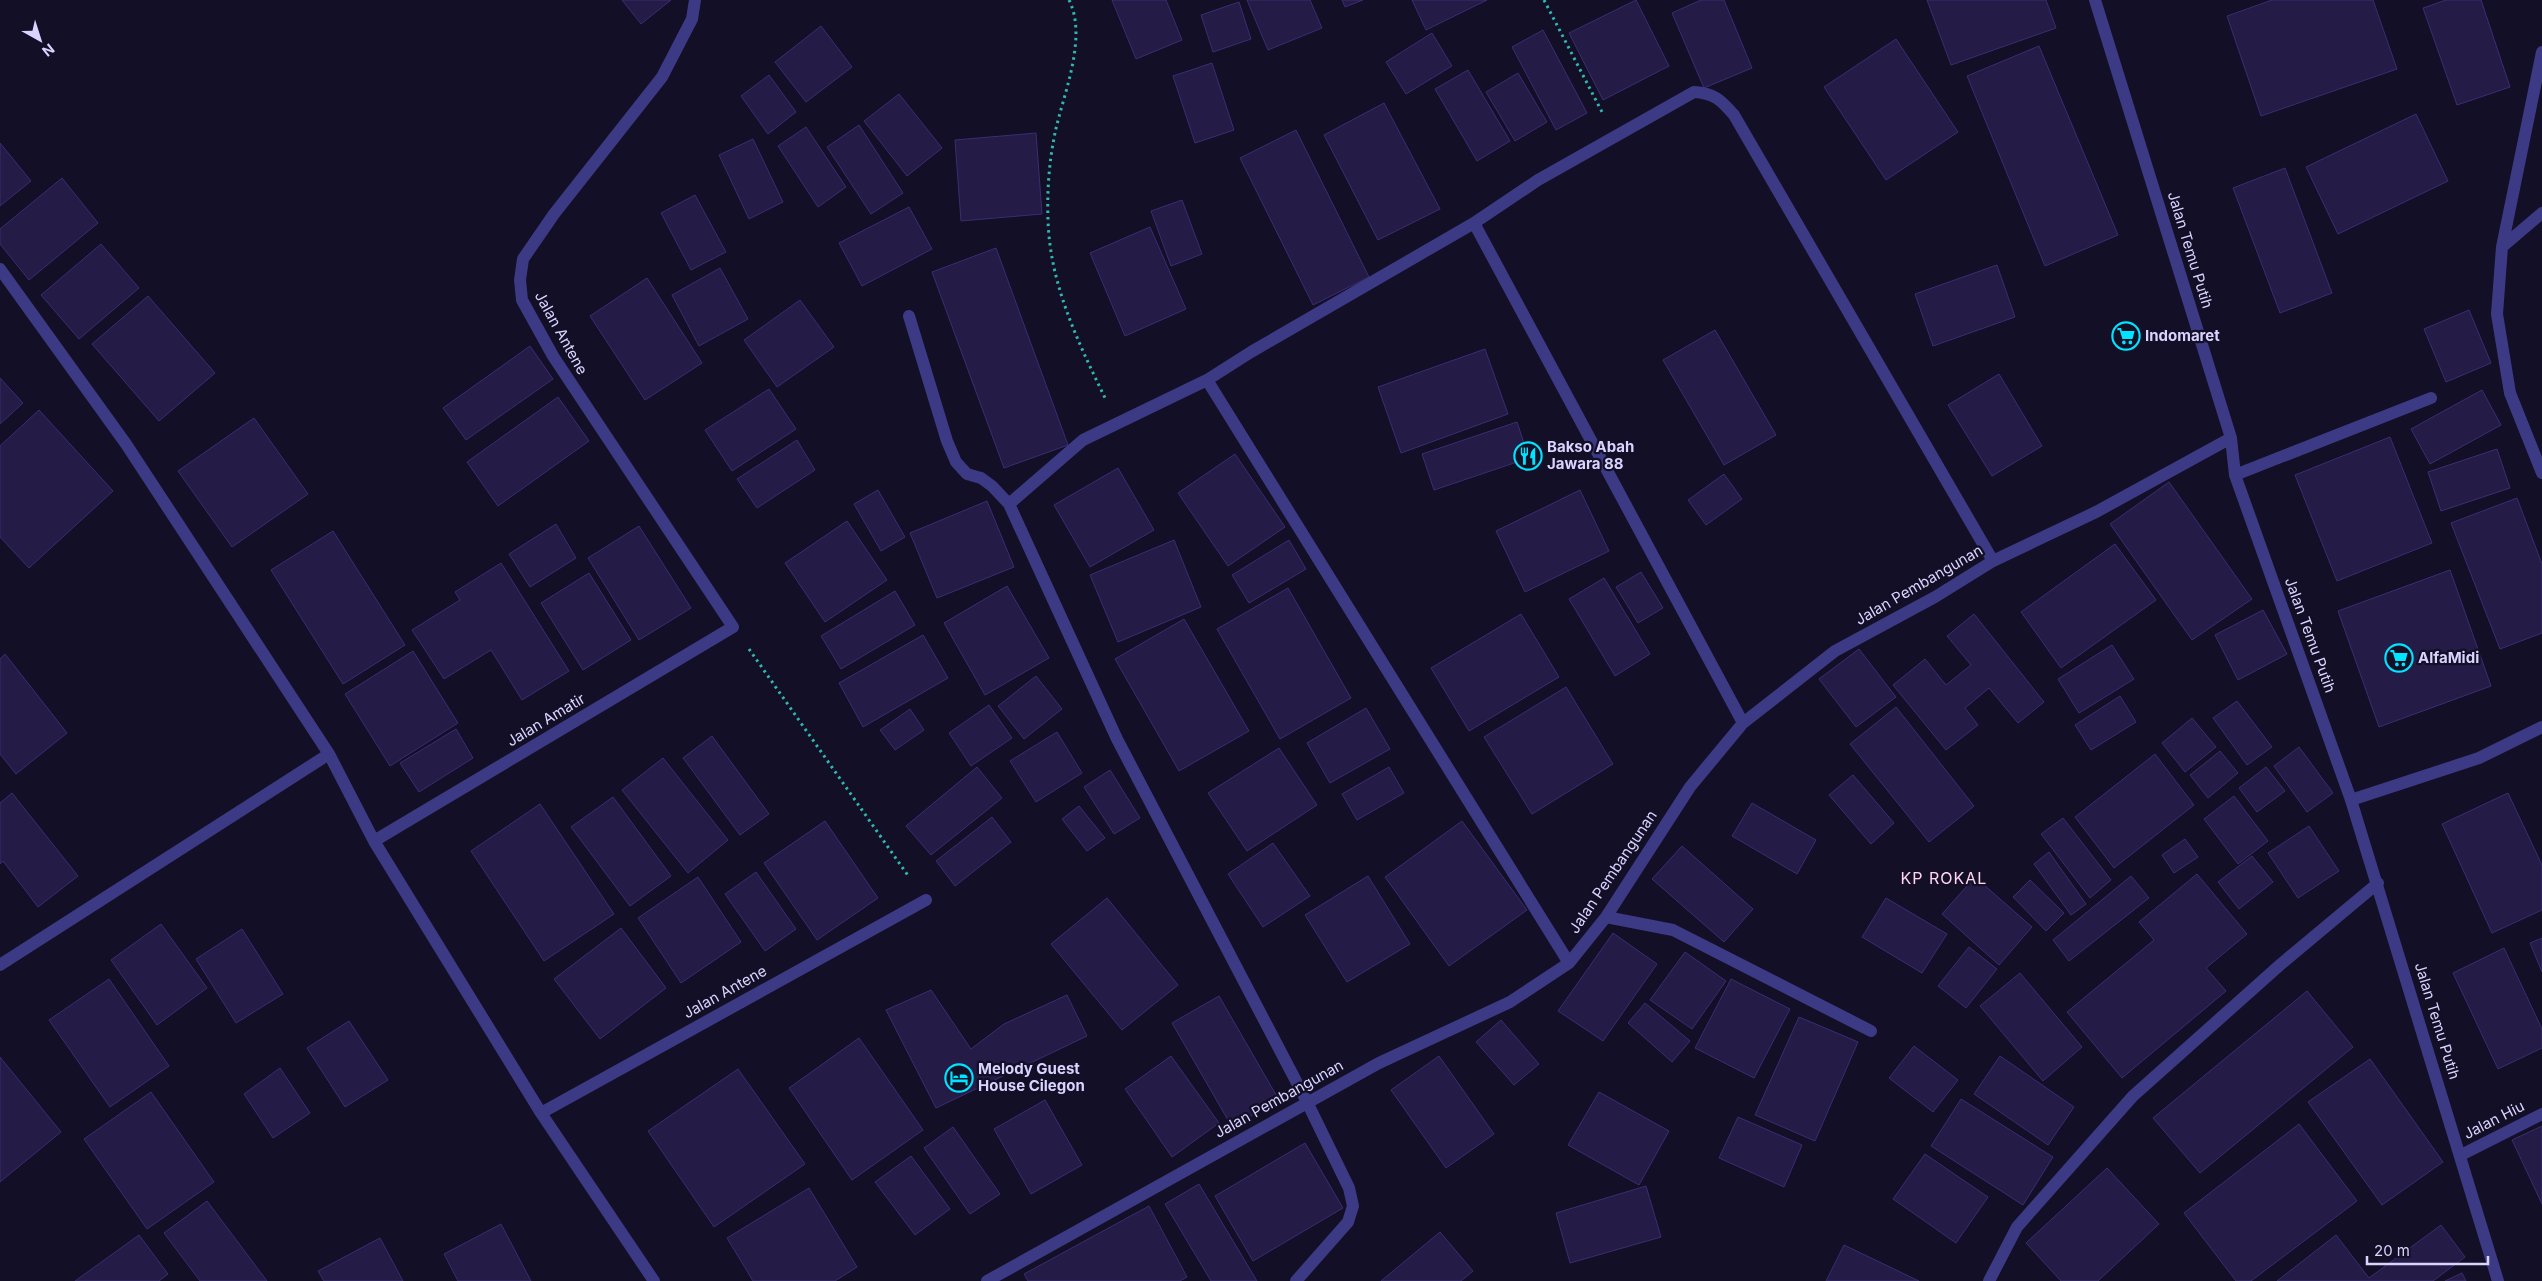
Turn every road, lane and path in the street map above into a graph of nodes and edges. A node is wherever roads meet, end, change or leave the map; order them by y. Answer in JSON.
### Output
{"nodes":[{"id":1,"x":695,"y":0,"type":"edge"},
{"id":2,"x":1069,"y":0,"type":"edge"},
{"id":3,"x":1544,"y":0,"type":"edge"},
{"id":4,"x":2095,"y":0,"type":"edge"},
{"id":5,"x":2542,"y":52,"type":"edge"},
{"id":6,"x":1614,"y":137,"type":"junction"},
{"id":7,"x":2542,"y":213,"type":"edge"},
{"id":8,"x":1474,"y":223,"type":"junction"},
{"id":9,"x":2502,"y":247,"type":"junction"},
{"id":10,"x":0,"y":269,"type":"edge"},
{"id":11,"x":909,"y":316,"type":"dead end"},
{"id":12,"x":1207,"y":380,"type":"junction"},
{"id":13,"x":2431,"y":398,"type":"dead end"},
{"id":14,"x":1117,"y":423,"type":"junction"},
{"id":15,"x":2232,"y":438,"type":"junction"},
{"id":16,"x":2542,"y":473,"type":"edge"},
{"id":17,"x":2235,"y":475,"type":"junction"},
{"id":18,"x":1008,"y":504,"type":"junction"},
{"id":19,"x":1993,"y":561,"type":"junction"},
{"id":20,"x":734,"y":627,"type":"junction"},
{"id":21,"x":1743,"y":723,"type":"junction"},
{"id":22,"x":2542,"y":727,"type":"edge"},
{"id":23,"x":328,"y":754,"type":"junction"},
{"id":24,"x":2351,"y":800,"type":"junction"},
{"id":25,"x":374,"y":841,"type":"junction"},
{"id":26,"x":2378,"y":883,"type":"junction"},
{"id":27,"x":926,"y":900,"type":"joint"},
{"id":28,"x":1606,"y":916,"type":"junction"},
{"id":29,"x":1569,"y":963,"type":"junction"},
{"id":30,"x":0,"y":965,"type":"edge"},
{"id":31,"x":1870,"y":1031,"type":"dead end"},
{"id":32,"x":1307,"y":1102,"type":"junction"},
{"id":33,"x":541,"y":1113,"type":"junction"},
{"id":34,"x":2542,"y":1114,"type":"edge"},
{"id":35,"x":2461,"y":1154,"type":"junction"},
{"id":36,"x":654,"y":1281,"type":"edge"},
{"id":37,"x":986,"y":1281,"type":"edge"},
{"id":38,"x":1296,"y":1281,"type":"edge"},
{"id":39,"x":1989,"y":1281,"type":"edge"},
{"id":40,"x":2498,"y":1281,"type":"edge"}],
"edges":[{"from":1,"to":20,"type":"street","name":"Jalan Antene"},
{"from":2,"to":14,"type":"path"},
{"from":3,"to":6,"type":"path"},
{"from":4,"to":15,"type":"street","name":"Jalan Temu Putih"},
{"from":5,"to":9,"type":"street"},
{"from":6,"to":8,"type":"street"},
{"from":6,"to":19,"type":"street"},
{"from":7,"to":9,"type":"street"},
{"from":8,"to":12,"type":"street"},
{"from":8,"to":21,"type":"street"},
{"from":9,"to":16,"type":"street"},
{"from":10,"to":23,"type":"street"},
{"from":11,"to":18,"type":"street"},
{"from":12,"to":14,"type":"street"},
{"from":12,"to":29,"type":"street"},
{"from":13,"to":17,"type":"street"},
{"from":14,"to":18,"type":"street"},
{"from":15,"to":17,"type":"street","name":"Jalan Temu Putih"},
{"from":15,"to":19,"type":"street","name":"Jalan Pembangunan"},
{"from":17,"to":24,"type":"street","name":"Jalan Temu Putih"},
{"from":18,"to":32,"type":"street"},
{"from":19,"to":21,"type":"street","name":"Jalan Pembangunan"},
{"from":20,"to":25,"type":"street","name":"Jalan Amatir"},
{"from":20,"to":27,"type":"path"},
{"from":21,"to":28,"type":"street","name":"Jalan Pembangunan"},
{"from":22,"to":24,"type":"street"},
{"from":23,"to":25,"type":"street"},
{"from":23,"to":30,"type":"street"},
{"from":24,"to":26,"type":"street","name":"Jalan Temu Putih"},
{"from":25,"to":33,"type":"street"},
{"from":26,"to":35,"type":"street","name":"Jalan Temu Putih"},
{"from":26,"to":39,"type":"street"},
{"from":27,"to":33,"type":"street","name":"Jalan Antene"},
{"from":28,"to":29,"type":"street","name":"Jalan Pembangunan"},
{"from":28,"to":31,"type":"street"},
{"from":29,"to":32,"type":"street","name":"Jalan Pembangunan"},
{"from":32,"to":37,"type":"street","name":"Jalan Pembangunan"},
{"from":32,"to":38,"type":"street"},
{"from":33,"to":36,"type":"street"},
{"from":34,"to":35,"type":"street","name":"Jalan Hiu"},
{"from":35,"to":40,"type":"street","name":"Jalan Temu Putih"}]}
